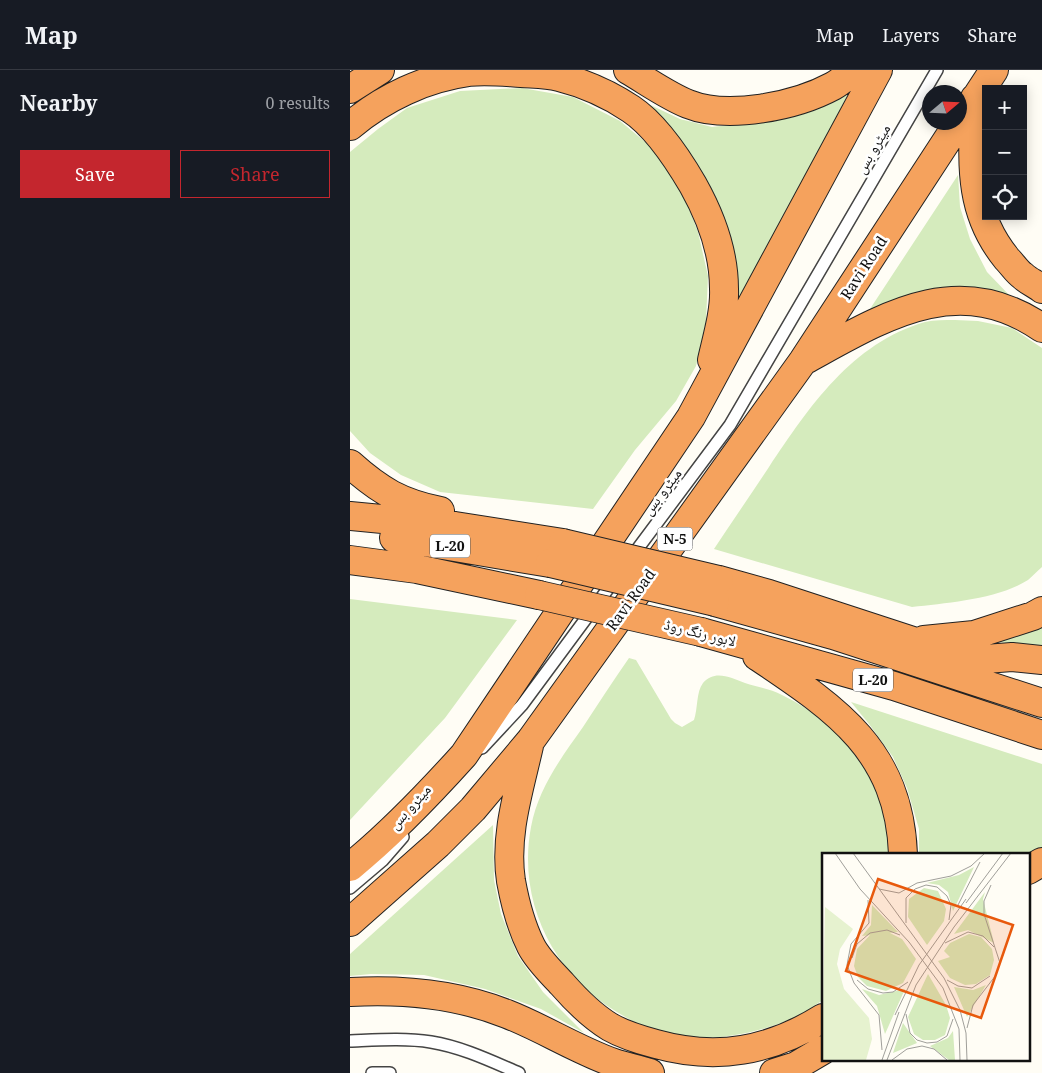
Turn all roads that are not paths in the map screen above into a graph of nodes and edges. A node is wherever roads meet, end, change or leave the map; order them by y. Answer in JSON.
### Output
{"nodes":[{"id":1,"x":380,"y":70,"type":"edge"},
{"id":2,"x":628,"y":70,"type":"edge"},
{"id":3,"x":854,"y":70,"type":"edge"},
{"id":4,"x":878,"y":70,"type":"edge"},
{"id":5,"x":937,"y":70,"type":"edge"},
{"id":6,"x":994,"y":70,"type":"edge"},
{"id":7,"x":350,"y":89,"type":"edge"},
{"id":8,"x":975,"y":98,"type":"junction"},
{"id":9,"x":967,"y":110,"type":"edge"},
{"id":10,"x":350,"y":126,"type":"edge"},
{"id":11,"x":954,"y":130,"type":"edge"},
{"id":12,"x":1042,"y":288,"type":"edge"},
{"id":13,"x":1042,"y":328,"type":"edge"},
{"id":14,"x":803,"y":361,"type":"junction"},
{"id":15,"x":691,"y":417,"type":"junction"},
{"id":16,"x":350,"y":464,"type":"edge"},
{"id":17,"x":350,"y":516,"type":"edge"},
{"id":18,"x":350,"y":533,"type":"edge"},
{"id":19,"x":519,"y":536,"type":"junction"},
{"id":20,"x":557,"y":553,"type":"junction"},
{"id":21,"x":350,"y":560,"type":"edge"},
{"id":22,"x":717,"y":591,"type":"junction"},
{"id":23,"x":1042,"y":611,"type":"edge"},
{"id":24,"x":913,"y":641,"type":"junction"},
{"id":25,"x":736,"y":642,"type":"junction"},
{"id":26,"x":972,"y":660,"type":"junction"},
{"id":27,"x":1042,"y":660,"type":"edge"},
{"id":28,"x":1042,"y":684,"type":"edge"},
{"id":29,"x":1042,"y":703,"type":"edge"},
{"id":30,"x":1042,"y":735,"type":"edge"},
{"id":31,"x":530,"y":740,"type":"junction"},
{"id":32,"x":903,"y":853,"type":"edge"},
{"id":33,"x":1042,"y":862,"type":"edge"},
{"id":34,"x":350,"y":867,"type":"edge"},
{"id":35,"x":1030,"y":869,"type":"edge"},
{"id":36,"x":350,"y":888,"type":"edge"},
{"id":37,"x":350,"y":922,"type":"edge"},
{"id":38,"x":350,"y":992,"type":"edge"},
{"id":39,"x":822,"y":1019,"type":"edge"},
{"id":40,"x":350,"y":1041,"type":"edge"},
{"id":41,"x":822,"y":1051,"type":"edge"},
{"id":42,"x":372,"y":1073,"type":"edge"},
{"id":43,"x":390,"y":1073,"type":"edge"},
{"id":44,"x":519,"y":1073,"type":"edge"},
{"id":45,"x":650,"y":1073,"type":"edge"},
{"id":46,"x":774,"y":1073,"type":"edge"}],
"edges":[{"from":1,"to":7,"type":"highway"},
{"from":2,"to":3,"type":"highway"},
{"from":4,"to":15,"type":"highway"},
{"from":5,"to":36,"type":"lane","name":"میٹرو بس"},
{"from":6,"to":8,"type":"highway","name":"Ravi Road","number":"N-5"},
{"from":8,"to":9,"type":"highway","name":"Ravi Road","number":"N-5"},
{"from":8,"to":12,"type":"highway"},
{"from":10,"to":15,"type":"highway"},
{"from":11,"to":14,"type":"highway","name":"Ravi Road","number":"N-5"},
{"from":13,"to":14,"type":"highway"},
{"from":14,"to":31,"type":"highway","name":"Ravi Road","number":"N-5"},
{"from":15,"to":34,"type":"highway"},
{"from":16,"to":19,"type":"highway"},
{"from":17,"to":19,"type":"highway"},
{"from":18,"to":20,"type":"highway","number":"L-20"},
{"from":19,"to":20,"type":"highway"},
{"from":20,"to":22,"type":"highway","number":"L-20","bridge":true},
{"from":21,"to":25,"type":"highway","name":"لاہور رنگ روڈ","number":"L-20","bridge":true},
{"from":22,"to":24,"type":"highway"},
{"from":22,"to":29,"type":"highway","number":"L-20"},
{"from":23,"to":24,"type":"highway"},
{"from":24,"to":26,"type":"highway"},
{"from":25,"to":30,"type":"highway","name":"لاہور رنگ روڈ","number":"L-20"},
{"from":25,"to":32,"type":"highway"},
{"from":26,"to":27,"type":"highway"},
{"from":26,"to":28,"type":"highway"},
{"from":31,"to":37,"type":"highway","name":"Ravi Road","number":"N-5"},
{"from":31,"to":39,"type":"highway"},
{"from":33,"to":35,"type":"highway"},
{"from":38,"to":45,"type":"highway"},
{"from":40,"to":44,"type":"lane"},
{"from":41,"to":46,"type":"highway"},
{"from":42,"to":43,"type":"lane"}]}
